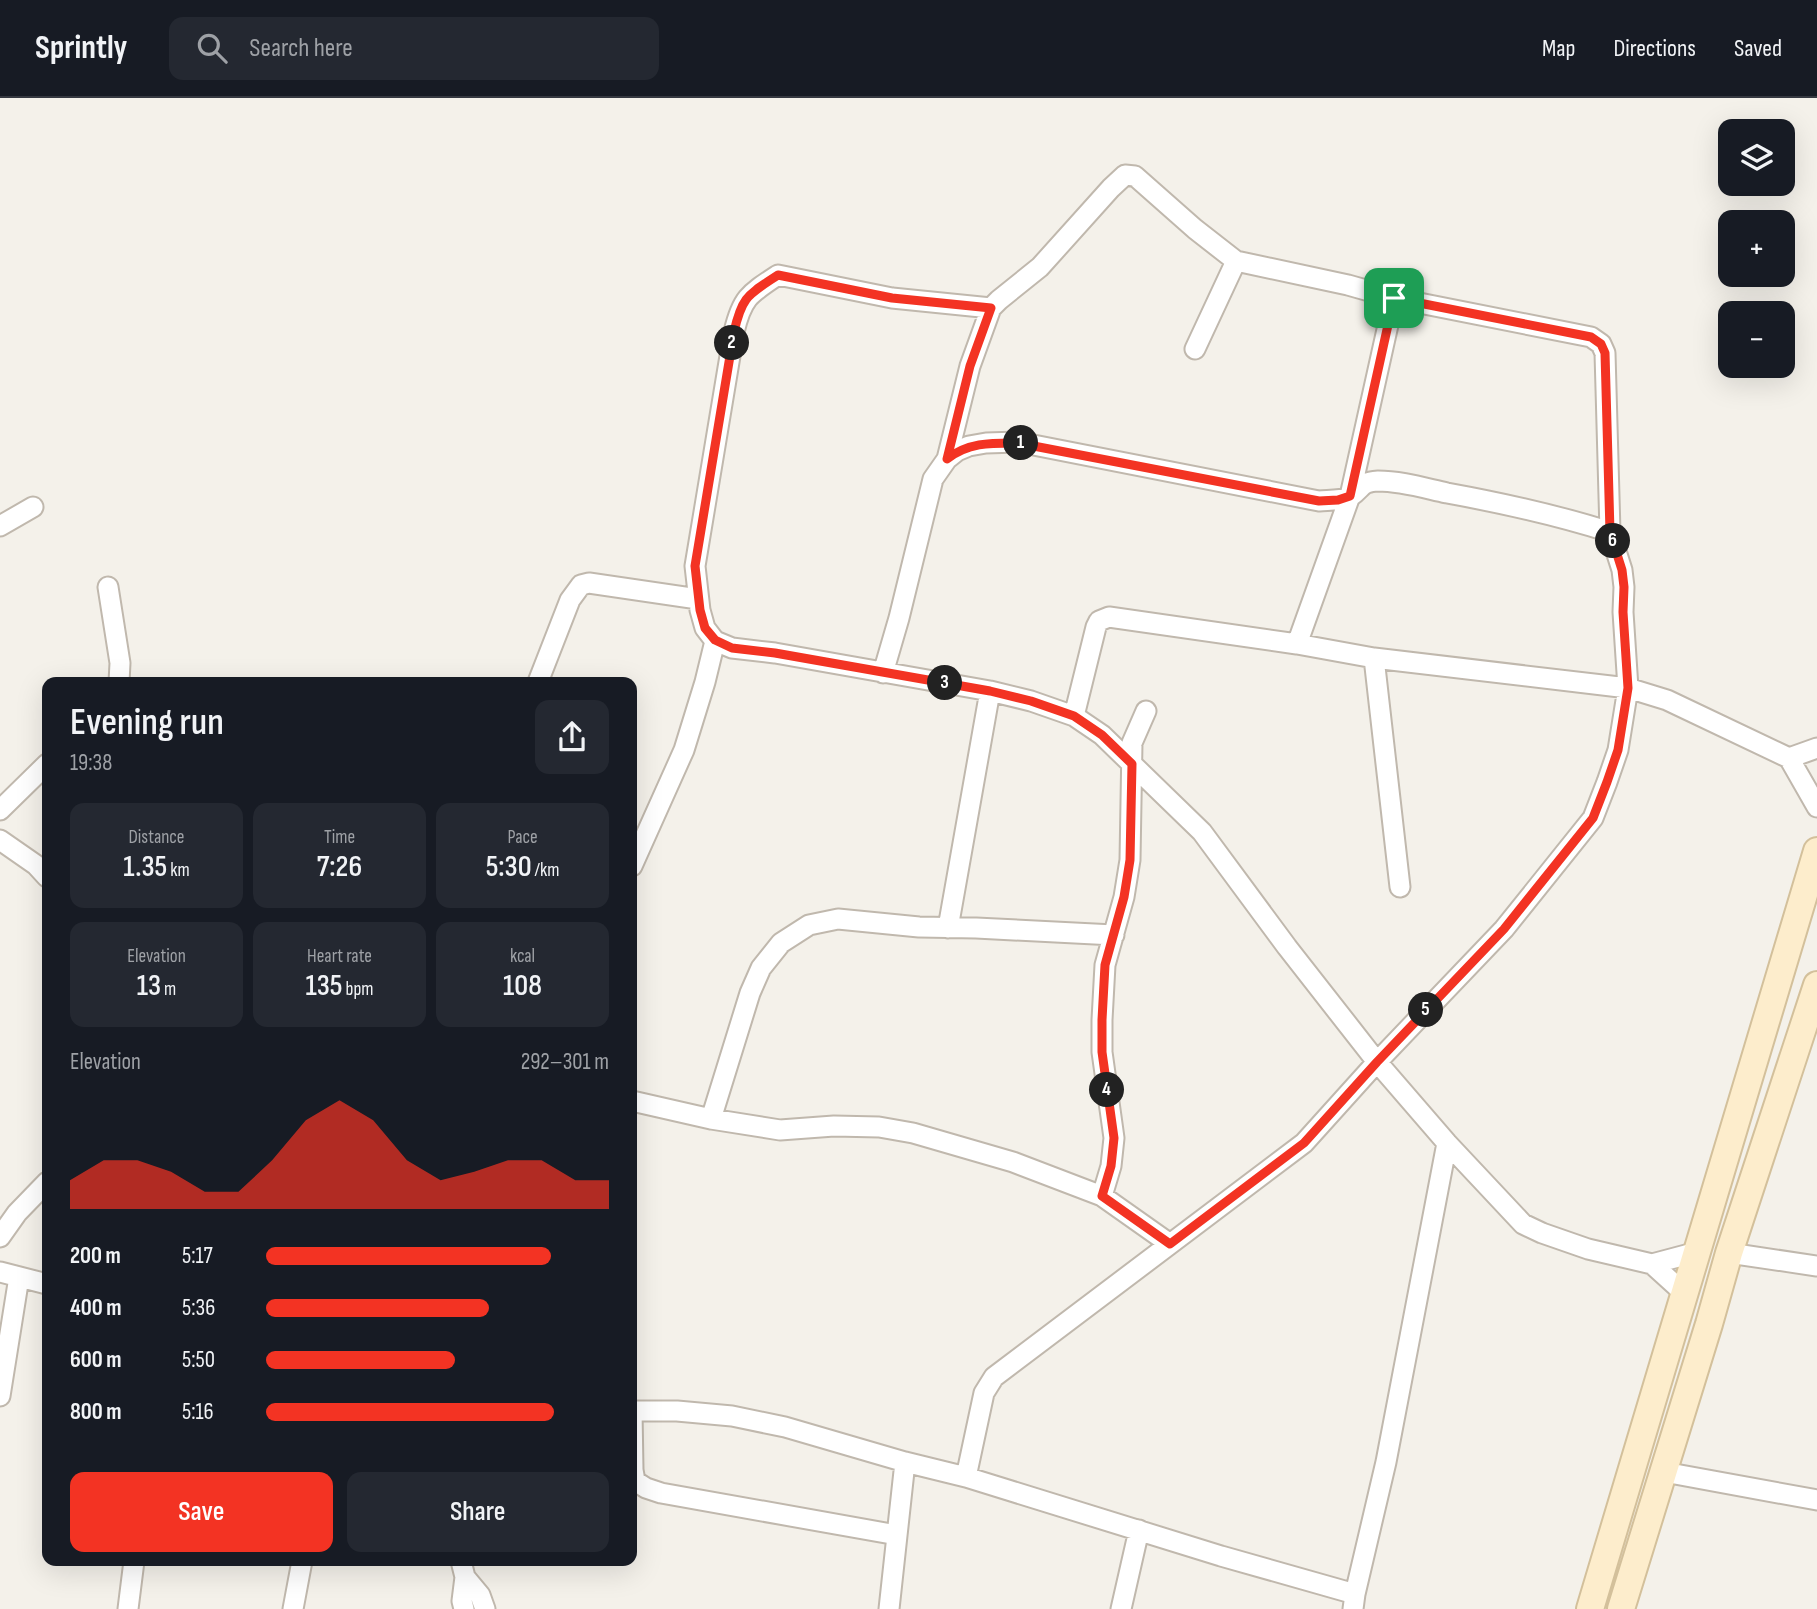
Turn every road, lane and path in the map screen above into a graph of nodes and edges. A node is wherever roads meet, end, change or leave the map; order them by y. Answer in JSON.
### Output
{"nodes":[{"id":1,"x":1236,"y":261,"type":"junction"},
{"id":2,"x":1394,"y":298,"type":"junction"},
{"id":3,"x":991,"y":308,"type":"junction"},
{"id":4,"x":1195,"y":349,"type":"dead end"},
{"id":5,"x":947,"y":459,"type":"junction"},
{"id":6,"x":1350,"y":496,"type":"junction"},
{"id":7,"x":33,"y":507,"type":"dead end"},
{"id":8,"x":0,"y":526,"type":"edge"},
{"id":9,"x":1610,"y":532,"type":"junction"},
{"id":10,"x":108,"y":587,"type":"dead end"},
{"id":11,"x":698,"y":599,"type":"junction"},
{"id":12,"x":715,"y":640,"type":"junction"},
{"id":13,"x":1297,"y":644,"type":"junction"},
{"id":14,"x":1374,"y":658,"type":"junction"},
{"id":15,"x":883,"y":673,"type":"junction"},
{"id":16,"x":119,"y":677,"type":"edge"},
{"id":17,"x":540,"y":677,"type":"edge"},
{"id":18,"x":1628,"y":688,"type":"junction"},
{"id":19,"x":990,"y":691,"type":"junction"},
{"id":20,"x":1146,"y":711,"type":"dead end"},
{"id":21,"x":1074,"y":716,"type":"junction"},
{"id":22,"x":1817,"y":748,"type":"edge"},
{"id":23,"x":1789,"y":758,"type":"junction"},
{"id":24,"x":1132,"y":764,"type":"junction"},
{"id":25,"x":42,"y":769,"type":"edge"},
{"id":26,"x":1817,"y":807,"type":"edge"},
{"id":27,"x":0,"y":810,"type":"edge"},
{"id":28,"x":0,"y":840,"type":"edge"},
{"id":29,"x":637,"y":844,"type":"edge"},
{"id":30,"x":1817,"y":851,"type":"edge"},
{"id":31,"x":42,"y":872,"type":"edge"},
{"id":32,"x":1400,"y":887,"type":"dead end"},
{"id":33,"x":948,"y":928,"type":"junction"},
{"id":34,"x":1114,"y":935,"type":"junction"},
{"id":35,"x":1817,"y":985,"type":"edge"},
{"id":36,"x":1377,"y":1062,"type":"junction"},
{"id":37,"x":637,"y":1102,"type":"edge"},
{"id":38,"x":711,"y":1119,"type":"junction"},
{"id":39,"x":1447,"y":1143,"type":"junction"},
{"id":40,"x":42,"y":1187,"type":"edge"},
{"id":41,"x":1717,"y":1188,"type":"junction"},
{"id":42,"x":1102,"y":1196,"type":"junction"},
{"id":43,"x":1748,"y":1196,"type":"junction"},
{"id":44,"x":0,"y":1237,"type":"edge"},
{"id":45,"x":1170,"y":1244,"type":"junction"},
{"id":46,"x":1697,"y":1252,"type":"junction"},
{"id":47,"x":1729,"y":1253,"type":"junction"},
{"id":48,"x":1652,"y":1264,"type":"junction"},
{"id":49,"x":1817,"y":1266,"type":"edge"},
{"id":50,"x":10,"y":1274,"type":"edge"},
{"id":51,"x":42,"y":1283,"type":"edge"},
{"id":52,"x":1684,"y":1293,"type":"junction"},
{"id":53,"x":0,"y":1396,"type":"edge"},
{"id":54,"x":637,"y":1411,"type":"edge"},
{"id":55,"x":905,"y":1462,"type":"junction"},
{"id":56,"x":1664,"y":1472,"type":"junction"},
{"id":57,"x":965,"y":1477,"type":"junction"},
{"id":58,"x":637,"y":1482,"type":"edge"},
{"id":59,"x":1817,"y":1500,"type":"edge"},
{"id":60,"x":1139,"y":1530,"type":"junction"},
{"id":61,"x":897,"y":1535,"type":"junction"},
{"id":62,"x":133,"y":1566,"type":"edge"},
{"id":63,"x":301,"y":1566,"type":"edge"},
{"id":64,"x":463,"y":1569,"type":"edge"},
{"id":65,"x":1601,"y":1569,"type":"junction"},
{"id":66,"x":1630,"y":1575,"type":"junction"},
{"id":67,"x":1354,"y":1602,"type":"edge"},
{"id":68,"x":128,"y":1609,"type":"edge"},
{"id":69,"x":293,"y":1609,"type":"edge"},
{"id":70,"x":464,"y":1609,"type":"edge"},
{"id":71,"x":485,"y":1609,"type":"edge"},
{"id":72,"x":890,"y":1609,"type":"edge"},
{"id":73,"x":1121,"y":1609,"type":"edge"},
{"id":74,"x":1590,"y":1609,"type":"edge"},
{"id":75,"x":1621,"y":1609,"type":"edge"}],
"edges":[{"from":1,"to":2,"type":"street"},
{"from":1,"to":3,"type":"street"},
{"from":1,"to":4,"type":"street"},
{"from":2,"to":6,"type":"street"},
{"from":2,"to":9,"type":"street"},
{"from":3,"to":5,"type":"street"},
{"from":3,"to":11,"type":"street"},
{"from":5,"to":6,"type":"street"},
{"from":5,"to":15,"type":"street"},
{"from":6,"to":9,"type":"street"},
{"from":6,"to":13,"type":"street"},
{"from":7,"to":8,"type":"street"},
{"from":9,"to":18,"type":"street"},
{"from":10,"to":16,"type":"street"},
{"from":11,"to":12,"type":"street"},
{"from":11,"to":17,"type":"street"},
{"from":12,"to":15,"type":"street"},
{"from":12,"to":29,"type":"street"},
{"from":13,"to":14,"type":"street"},
{"from":13,"to":21,"type":"street"},
{"from":14,"to":18,"type":"street"},
{"from":14,"to":32,"type":"street"},
{"from":15,"to":19,"type":"street"},
{"from":18,"to":23,"type":"street"},
{"from":18,"to":36,"type":"street"},
{"from":19,"to":21,"type":"street"},
{"from":19,"to":33,"type":"street"},
{"from":20,"to":24,"type":"street"},
{"from":21,"to":24,"type":"street"},
{"from":22,"to":23,"type":"street"},
{"from":23,"to":26,"type":"street"},
{"from":24,"to":34,"type":"street"},
{"from":24,"to":36,"type":"street"},
{"from":25,"to":27,"type":"street"},
{"from":28,"to":31,"type":"street"},
{"from":30,"to":41,"type":"main road"},
{"from":33,"to":34,"type":"street"},
{"from":33,"to":38,"type":"street"},
{"from":34,"to":42,"type":"street"},
{"from":35,"to":43,"type":"main road"},
{"from":36,"to":39,"type":"street"},
{"from":36,"to":45,"type":"street"},
{"from":37,"to":38,"type":"street"},
{"from":38,"to":42,"type":"street"},
{"from":39,"to":48,"type":"street"},
{"from":39,"to":67,"type":"street"},
{"from":40,"to":44,"type":"street"},
{"from":41,"to":43,"type":"main road"},
{"from":41,"to":46,"type":"main road"},
{"from":42,"to":45,"type":"street"},
{"from":43,"to":47,"type":"main road"},
{"from":45,"to":57,"type":"street"},
{"from":46,"to":48,"type":"street"},
{"from":46,"to":52,"type":"main road"},
{"from":47,"to":49,"type":"street"},
{"from":47,"to":56,"type":"main road"},
{"from":48,"to":52,"type":"street"},
{"from":50,"to":51,"type":"street"},
{"from":50,"to":53,"type":"street"},
{"from":52,"to":65,"type":"main road"},
{"from":54,"to":55,"type":"street"},
{"from":55,"to":57,"type":"street"},
{"from":55,"to":61,"type":"street"},
{"from":56,"to":59,"type":"street"},
{"from":56,"to":66,"type":"main road"},
{"from":57,"to":60,"type":"street"},
{"from":58,"to":61,"type":"street"},
{"from":60,"to":67,"type":"street"},
{"from":60,"to":73,"type":"street"},
{"from":61,"to":72,"type":"street"},
{"from":62,"to":68,"type":"street"},
{"from":63,"to":69,"type":"street"},
{"from":64,"to":70,"type":"street"},
{"from":64,"to":71,"type":"street"},
{"from":65,"to":66,"type":"main road"},
{"from":65,"to":74,"type":"main road"},
{"from":66,"to":75,"type":"main road"}]}
